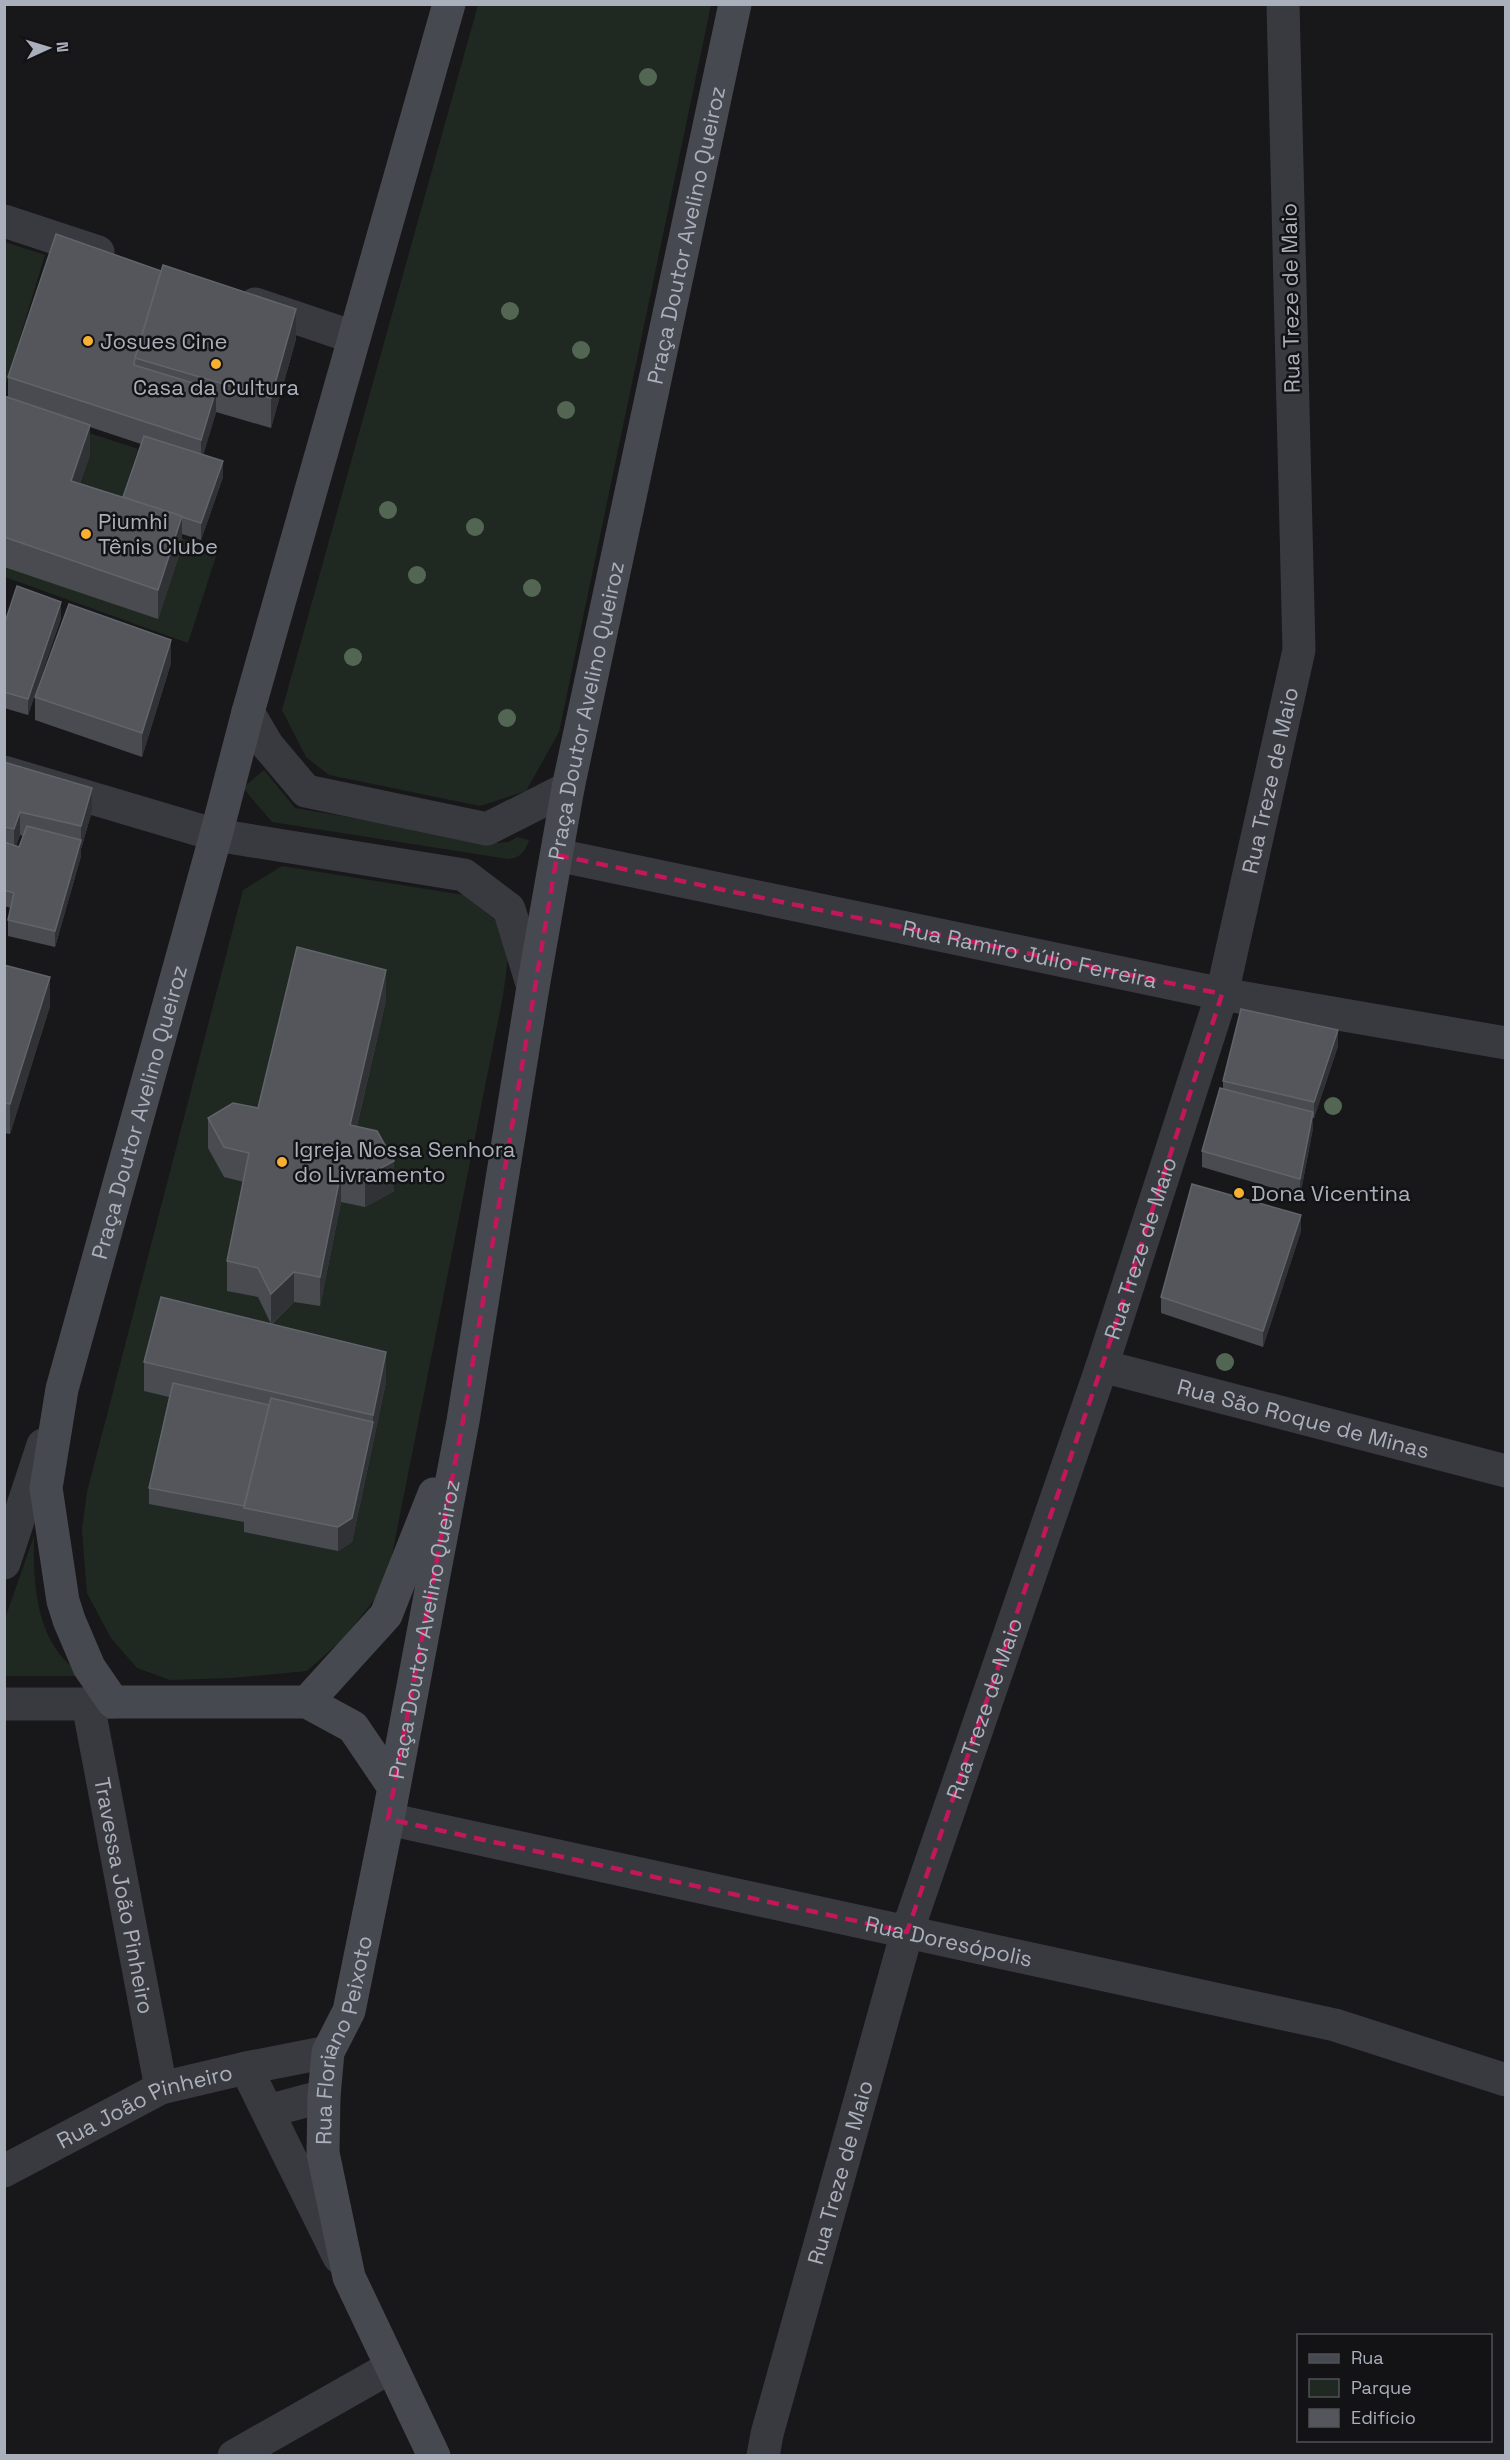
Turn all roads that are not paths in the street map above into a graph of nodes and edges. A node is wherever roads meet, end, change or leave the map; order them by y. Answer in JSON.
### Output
{"nodes":[{"id":1,"x":449,"y":4,"type":"edge"},
{"id":2,"x":735,"y":4,"type":"edge"},
{"id":3,"x":1283,"y":4,"type":"edge"},
{"id":4,"x":4,"y":221,"type":"edge"},
{"id":5,"x":128,"y":262,"type":"edge"},
{"id":6,"x":229,"y":296,"type":"edge"},
{"id":7,"x":353,"y":337,"type":"junction"},
{"id":8,"x":248,"y":712,"type":"junction"},
{"id":9,"x":4,"y":772,"type":"edge"},
{"id":10,"x":568,"y":788,"type":"junction"},
{"id":11,"x":216,"y":835,"type":"junction"},
{"id":12,"x":557,"y":855,"type":"junction"},
{"id":13,"x":533,"y":987,"type":"junction"},
{"id":14,"x":1222,"y":994,"type":"junction"},
{"id":15,"x":1506,"y":1043,"type":"edge"},
{"id":16,"x":1102,"y":1366,"type":"junction"},
{"id":17,"x":62,"y":1389,"type":"junction"},
{"id":18,"x":463,"y":1420,"type":"junction"},
{"id":19,"x":1506,"y":1471,"type":"edge"},
{"id":20,"x":4,"y":1563,"type":"edge"},
{"id":21,"x":308,"y":1702,"type":"junction"},
{"id":22,"x":100,"y":1703,"type":"junction"},
{"id":23,"x":4,"y":1704,"type":"edge"},
{"id":24,"x":393,"y":1786,"type":"junction"},
{"id":25,"x":388,"y":1819,"type":"junction"},
{"id":26,"x":907,"y":1932,"type":"junction"},
{"id":27,"x":328,"y":2052,"type":"junction"},
{"id":28,"x":246,"y":2068,"type":"junction"},
{"id":29,"x":1506,"y":2080,"type":"edge"},
{"id":30,"x":161,"y":2088,"type":"junction"},
{"id":31,"x":324,"y":2096,"type":"junction"},
{"id":32,"x":268,"y":2111,"type":"junction"},
{"id":33,"x":4,"y":2171,"type":"edge"},
{"id":34,"x":349,"y":2277,"type":"junction"},
{"id":35,"x":391,"y":2367,"type":"junction"},
{"id":36,"x":234,"y":2456,"type":"edge"},
{"id":37,"x":434,"y":2456,"type":"edge"},
{"id":38,"x":763,"y":2456,"type":"edge"}],
"edges":[{"from":1,"to":7,"type":"main road","name":"Praça Doutor Avelino Queiroz"},
{"from":2,"to":10,"type":"main road","name":"Praça Doutor Avelino Queiroz"},
{"from":3,"to":14,"type":"street","name":"Rua Treze de Maio"},
{"from":4,"to":5,"type":"street"},
{"from":6,"to":7,"type":"street"},
{"from":7,"to":8,"type":"main road","name":"Praça Doutor Avelino Queiroz"},
{"from":8,"to":10,"type":"street","name":"Praça Doutor Avelino Queiroz"},
{"from":8,"to":11,"type":"main road","name":"Praça Doutor Avelino Queiroz"},
{"from":9,"to":11,"type":"street"},
{"from":10,"to":12,"type":"main road","name":"Praça Doutor Avelino Queiroz"},
{"from":11,"to":13,"type":"street"},
{"from":11,"to":17,"type":"main road","name":"Praça Doutor Avelino Queiroz"},
{"from":12,"to":13,"type":"main road","name":"Praça Doutor Avelino Queiroz"},
{"from":12,"to":14,"type":"street","name":"Rua Ramiro Júlio Ferreira"},
{"from":13,"to":18,"type":"main road","name":"Praça Doutor Avelino Queiroz"},
{"from":14,"to":15,"type":"street","name":"Rua Ramiro Júlio Ferreira"},
{"from":14,"to":16,"type":"street","name":"Rua Treze de Maio"},
{"from":16,"to":19,"type":"street","name":"Rua São Roque de Minas"},
{"from":16,"to":26,"type":"street","name":"Rua Treze de Maio"},
{"from":17,"to":20,"type":"street","name":"Praça Doutor Avelino Queiroz"},
{"from":17,"to":22,"type":"main road","name":"Praça Doutor Avelino Queiroz"},
{"from":18,"to":21,"type":"main road","name":"Praça Doutor Avelino Queiroz"},
{"from":18,"to":24,"type":"main road","name":"Praça Doutor Avelino Queiroz"},
{"from":21,"to":22,"type":"main road","name":"Praça Doutor Avelino Queiroz"},
{"from":21,"to":24,"type":"main road","name":"Praça Doutor Avelino Queiroz"},
{"from":22,"to":23,"type":"street","name":"Praça Doutor Avelino Queiroz"},
{"from":22,"to":30,"type":"street","name":"Travessa João Pinheiro"},
{"from":24,"to":25,"type":"main road","name":"Rua Floriano Peixoto"},
{"from":25,"to":26,"type":"street","name":"Rua Doresópolis"},
{"from":25,"to":27,"type":"main road","name":"Rua Floriano Peixoto"},
{"from":26,"to":29,"type":"street","name":"Rua Doresópolis"},
{"from":26,"to":38,"type":"street","name":"Rua Treze de Maio"},
{"from":27,"to":28,"type":"street","name":"Rua João Pinheiro"},
{"from":27,"to":31,"type":"main road","name":"Rua Floriano Peixoto"},
{"from":28,"to":30,"type":"street","name":"Rua João Pinheiro"},
{"from":28,"to":32,"type":"street"},
{"from":30,"to":33,"type":"street","name":"Rua João Pinheiro"},
{"from":31,"to":32,"type":"street"},
{"from":31,"to":34,"type":"main road","name":"Rua Floriano Peixoto"},
{"from":32,"to":34,"type":"street"},
{"from":34,"to":35,"type":"main road","name":"Rua Floriano Peixoto"},
{"from":35,"to":36,"type":"street"},
{"from":35,"to":37,"type":"main road","name":"Rua Floriano Peixoto"}]}
